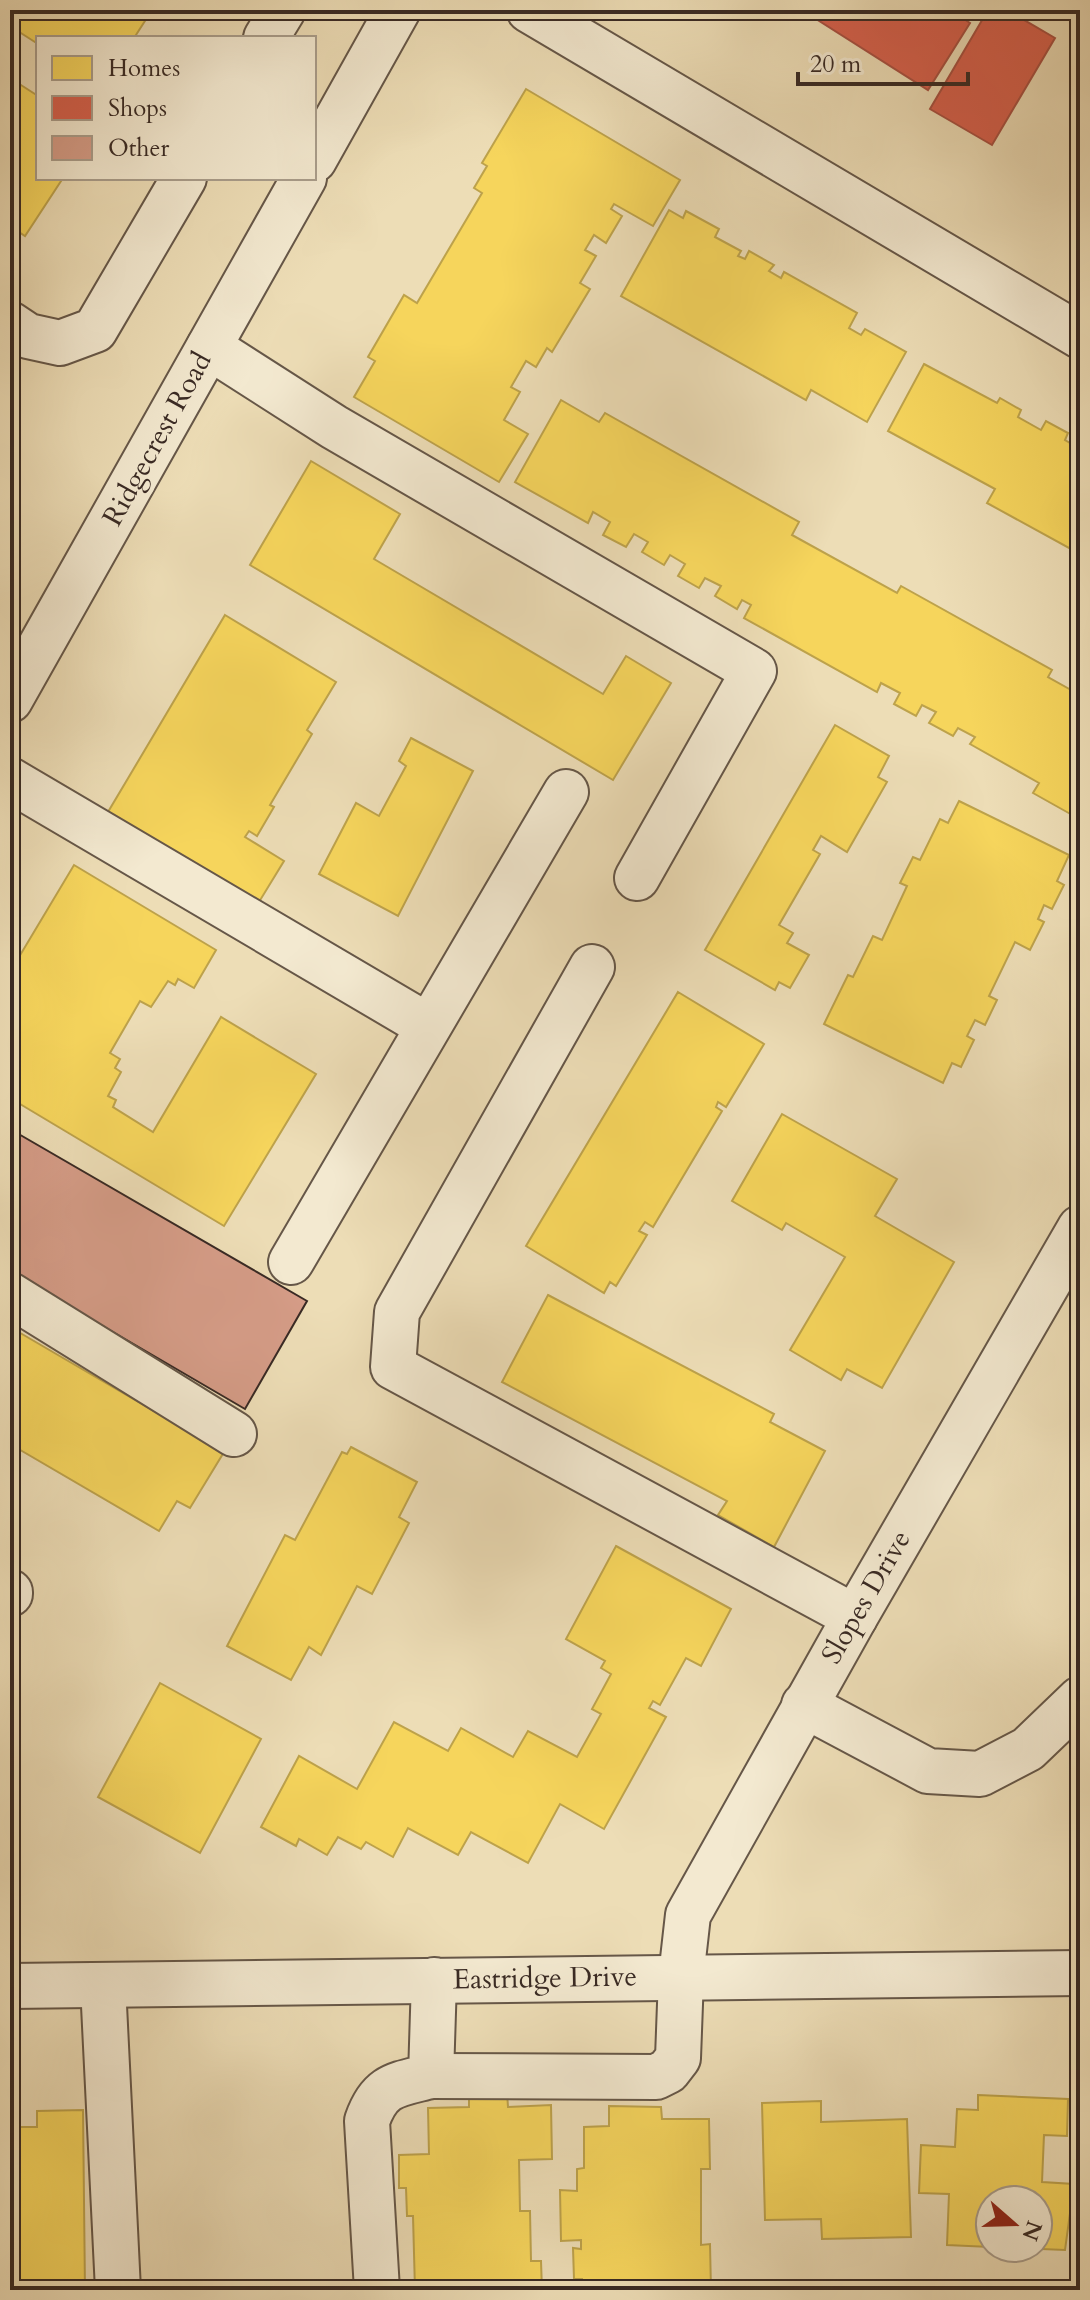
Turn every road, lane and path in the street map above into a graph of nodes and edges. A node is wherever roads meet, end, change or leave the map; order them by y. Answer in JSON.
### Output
{"nodes":[{"id":1,"x":283,"y":10,"type":"edge"},
{"id":2,"x":398,"y":10,"type":"edge"},
{"id":3,"x":529,"y":10,"type":"edge"},
{"id":4,"x":267,"y":36,"type":"edge"},
{"id":5,"x":316,"y":156,"type":"edge"},
{"id":6,"x":183,"y":180,"type":"edge"},
{"id":7,"x":303,"y":180,"type":"edge"},
{"id":8,"x":10,"y":324,"type":"edge"},
{"id":9,"x":1080,"y":336,"type":"edge"},
{"id":10,"x":209,"y":347,"type":"junction"},
{"id":11,"x":20,"y":656,"type":"edge"},
{"id":12,"x":10,"y":700,"type":"edge"},
{"id":13,"x":10,"y":780,"type":"edge"},
{"id":14,"x":566,"y":792,"type":"dead end"},
{"id":15,"x":637,"y":878,"type":"dead end"},
{"id":16,"x":592,"y":967,"type":"dead end"},
{"id":17,"x":428,"y":1026,"type":"junction"},
{"id":18,"x":1080,"y":1228,"type":"edge"},
{"id":19,"x":291,"y":1262,"type":"dead end"},
{"id":20,"x":10,"y":1295,"type":"edge"},
{"id":21,"x":234,"y":1434,"type":"dead end"},
{"id":22,"x":855,"y":1617,"type":"junction"},
{"id":23,"x":1080,"y":1699,"type":"edge"},
{"id":24,"x":804,"y":1705,"type":"junction"},
{"id":25,"x":1080,"y":1973,"type":"edge"},
{"id":26,"x":681,"y":1977,"type":"junction"},
{"id":27,"x":434,"y":1980,"type":"junction"},
{"id":28,"x":103,"y":1985,"type":"junction"},
{"id":29,"x":10,"y":1986,"type":"edge"},
{"id":30,"x":431,"y":2076,"type":"junction"},
{"id":31,"x":118,"y":2290,"type":"edge"},
{"id":32,"x":377,"y":2290,"type":"edge"}],
"edges":[{"from":1,"to":4,"type":"street"},
{"from":2,"to":5,"type":"street"},
{"from":3,"to":9,"type":"street"},
{"from":6,"to":8,"type":"street"},
{"from":7,"to":10,"type":"street","name":"Ridgecrest Road"},
{"from":10,"to":11,"type":"street","name":"Ridgecrest Road"},
{"from":10,"to":15,"type":"street"},
{"from":11,"to":12,"type":"street","name":"Ridgecrest Road"},
{"from":13,"to":17,"type":"street"},
{"from":14,"to":17,"type":"street"},
{"from":16,"to":22,"type":"street"},
{"from":17,"to":19,"type":"street"},
{"from":18,"to":22,"type":"street","name":"Slopes Drive"},
{"from":20,"to":21,"type":"street"},
{"from":22,"to":24,"type":"street","name":"Slopes Drive"},
{"from":23,"to":24,"type":"street"},
{"from":24,"to":26,"type":"street","name":"Slopes Drive"},
{"from":25,"to":26,"type":"street","name":"Eastridge Drive"},
{"from":26,"to":27,"type":"street","name":"Eastridge Drive"},
{"from":26,"to":30,"type":"street","name":"Slopes Drive"},
{"from":27,"to":28,"type":"street","name":"Eastridge Drive"},
{"from":27,"to":30,"type":"street"},
{"from":28,"to":29,"type":"street","name":"Eastridge Drive"},
{"from":28,"to":31,"type":"street"},
{"from":30,"to":32,"type":"street","name":"Slopes Drive"}]}
